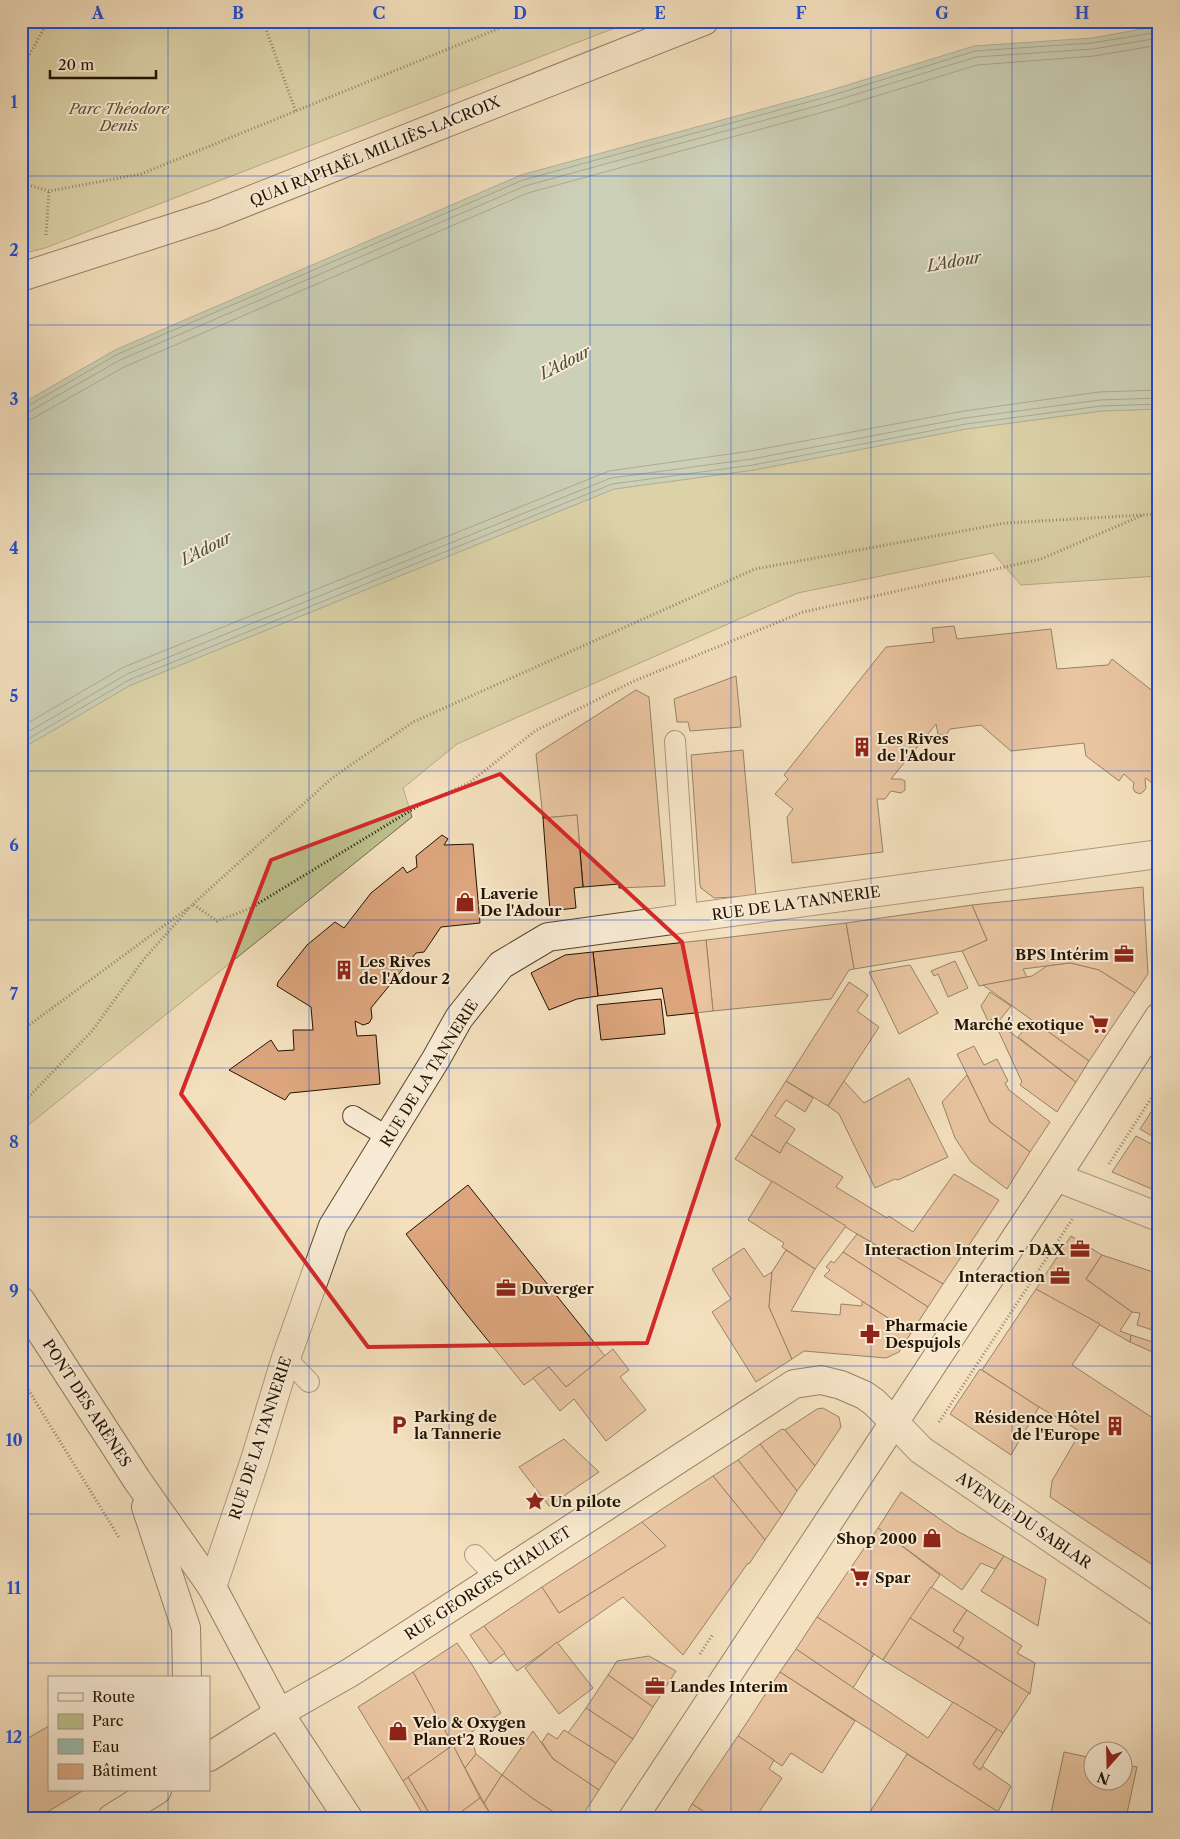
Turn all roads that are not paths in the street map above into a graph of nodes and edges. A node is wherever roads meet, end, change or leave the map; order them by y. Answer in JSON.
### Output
{"nodes":[{"id":1,"x":704,"y":21,"type":"edge"},
{"id":2,"x":28,"y":277,"type":"edge"},
{"id":3,"x":675,"y":741,"type":"dead end"},
{"id":4,"x":1159,"y":854,"type":"edge"},
{"id":5,"x":687,"y":918,"type":"junction"},
{"id":6,"x":1159,"y":1017,"type":"edge"},
{"id":7,"x":353,"y":1116,"type":"dead end"},
{"id":8,"x":388,"y":1136,"type":"junction"},
{"id":9,"x":1056,"y":1177,"type":"junction"},
{"id":10,"x":1159,"y":1217,"type":"edge"},
{"id":11,"x":21,"y":1301,"type":"edge"},
{"id":12,"x":286,"y":1358,"type":"junction"},
{"id":13,"x":309,"y":1382,"type":"dead end"},
{"id":14,"x":894,"y":1422,"type":"junction"},
{"id":15,"x":137,"y":1480,"type":"junction"},
{"id":16,"x":475,"y":1555,"type":"dead end"},
{"id":17,"x":497,"y":1578,"type":"junction"},
{"id":18,"x":212,"y":1587,"type":"junction"},
{"id":19,"x":1159,"y":1612,"type":"edge"},
{"id":20,"x":187,"y":1676,"type":"edge"},
{"id":21,"x":279,"y":1713,"type":"junction"},
{"id":22,"x":210,"y":1756,"type":"edge"},
{"id":23,"x":154,"y":1792,"type":"edge"},
{"id":24,"x":112,"y":1818,"type":"edge"},
{"id":25,"x":348,"y":1818,"type":"edge"},
{"id":26,"x":633,"y":1818,"type":"edge"}],
"edges":[{"from":1,"to":2,"type":"main road","name":"QUAI RAPHAËL MILLIÈS-LACROIX"},
{"from":3,"to":5,"type":"lane"},
{"from":4,"to":5,"type":"main road","name":"RUE DE LA TANNERIE"},
{"from":5,"to":8,"type":"main road","name":"RUE DE LA TANNERIE"},
{"from":6,"to":9,"type":"main road"},
{"from":7,"to":8,"type":"lane"},
{"from":8,"to":12,"type":"main road","name":"RUE DE LA TANNERIE"},
{"from":9,"to":10,"type":"main road"},
{"from":9,"to":14,"type":"main road"},
{"from":11,"to":15,"type":"main road","name":"PONT DES ARÈNES"},
{"from":12,"to":13,"type":"lane"},
{"from":12,"to":18,"type":"main road","name":"RUE DE LA TANNERIE"},
{"from":14,"to":17,"type":"main road","name":"RUE GEORGES CHAULET"},
{"from":14,"to":19,"type":"main road","name":"AVENUE DU SABLAR"},
{"from":14,"to":26,"type":"main road"},
{"from":15,"to":18,"type":"main road"},
{"from":15,"to":20,"type":"main road"},
{"from":16,"to":17,"type":"lane"},
{"from":17,"to":21,"type":"main road","name":"RUE GEORGES CHAULET"},
{"from":18,"to":21,"type":"main road"},
{"from":21,"to":22,"type":"main road","name":"RUE GEORGES CHAULET"},
{"from":21,"to":25,"type":"main road"},
{"from":23,"to":24,"type":"main road"}]}
